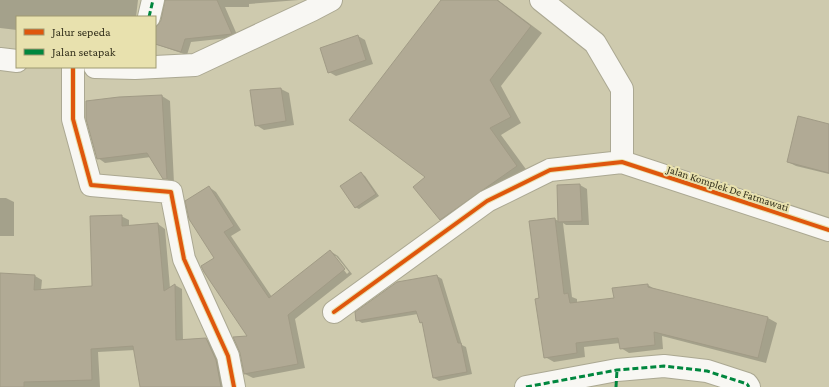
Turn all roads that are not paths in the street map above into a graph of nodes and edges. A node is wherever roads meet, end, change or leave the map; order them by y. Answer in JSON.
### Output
{"nodes":[{"id":1,"x":153,"y":0,"type":"edge"},
{"id":2,"x":331,"y":0,"type":"edge"},
{"id":3,"x":541,"y":0,"type":"edge"},
{"id":4,"x":149,"y":16,"type":"edge"},
{"id":5,"x":0,"y":59,"type":"edge"},
{"id":6,"x":16,"y":61,"type":"edge"},
{"id":7,"x":156,"y":67,"type":"edge"},
{"id":8,"x":73,"y":68,"type":"edge"},
{"id":9,"x":622,"y":162,"type":"junction"},
{"id":10,"x":829,"y":230,"type":"edge"},
{"id":11,"x":334,"y":312,"type":"dead end"},
{"id":12,"x":617,"y":379,"type":"edge"},
{"id":13,"x":234,"y":387,"type":"edge"},
{"id":14,"x":526,"y":387,"type":"edge"},
{"id":15,"x":749,"y":387,"type":"edge"}],
"edges":[{"from":1,"to":4,"type":"street"},
{"from":2,"to":7,"type":"street"},
{"from":3,"to":9,"type":"street"},
{"from":5,"to":6,"type":"street"},
{"from":8,"to":13,"type":"street"},
{"from":9,"to":10,"type":"street","name":"Jalan Komplek De Fatmawati"},
{"from":9,"to":11,"type":"street"},
{"from":12,"to":14,"type":"street"},
{"from":12,"to":15,"type":"street"}]}
